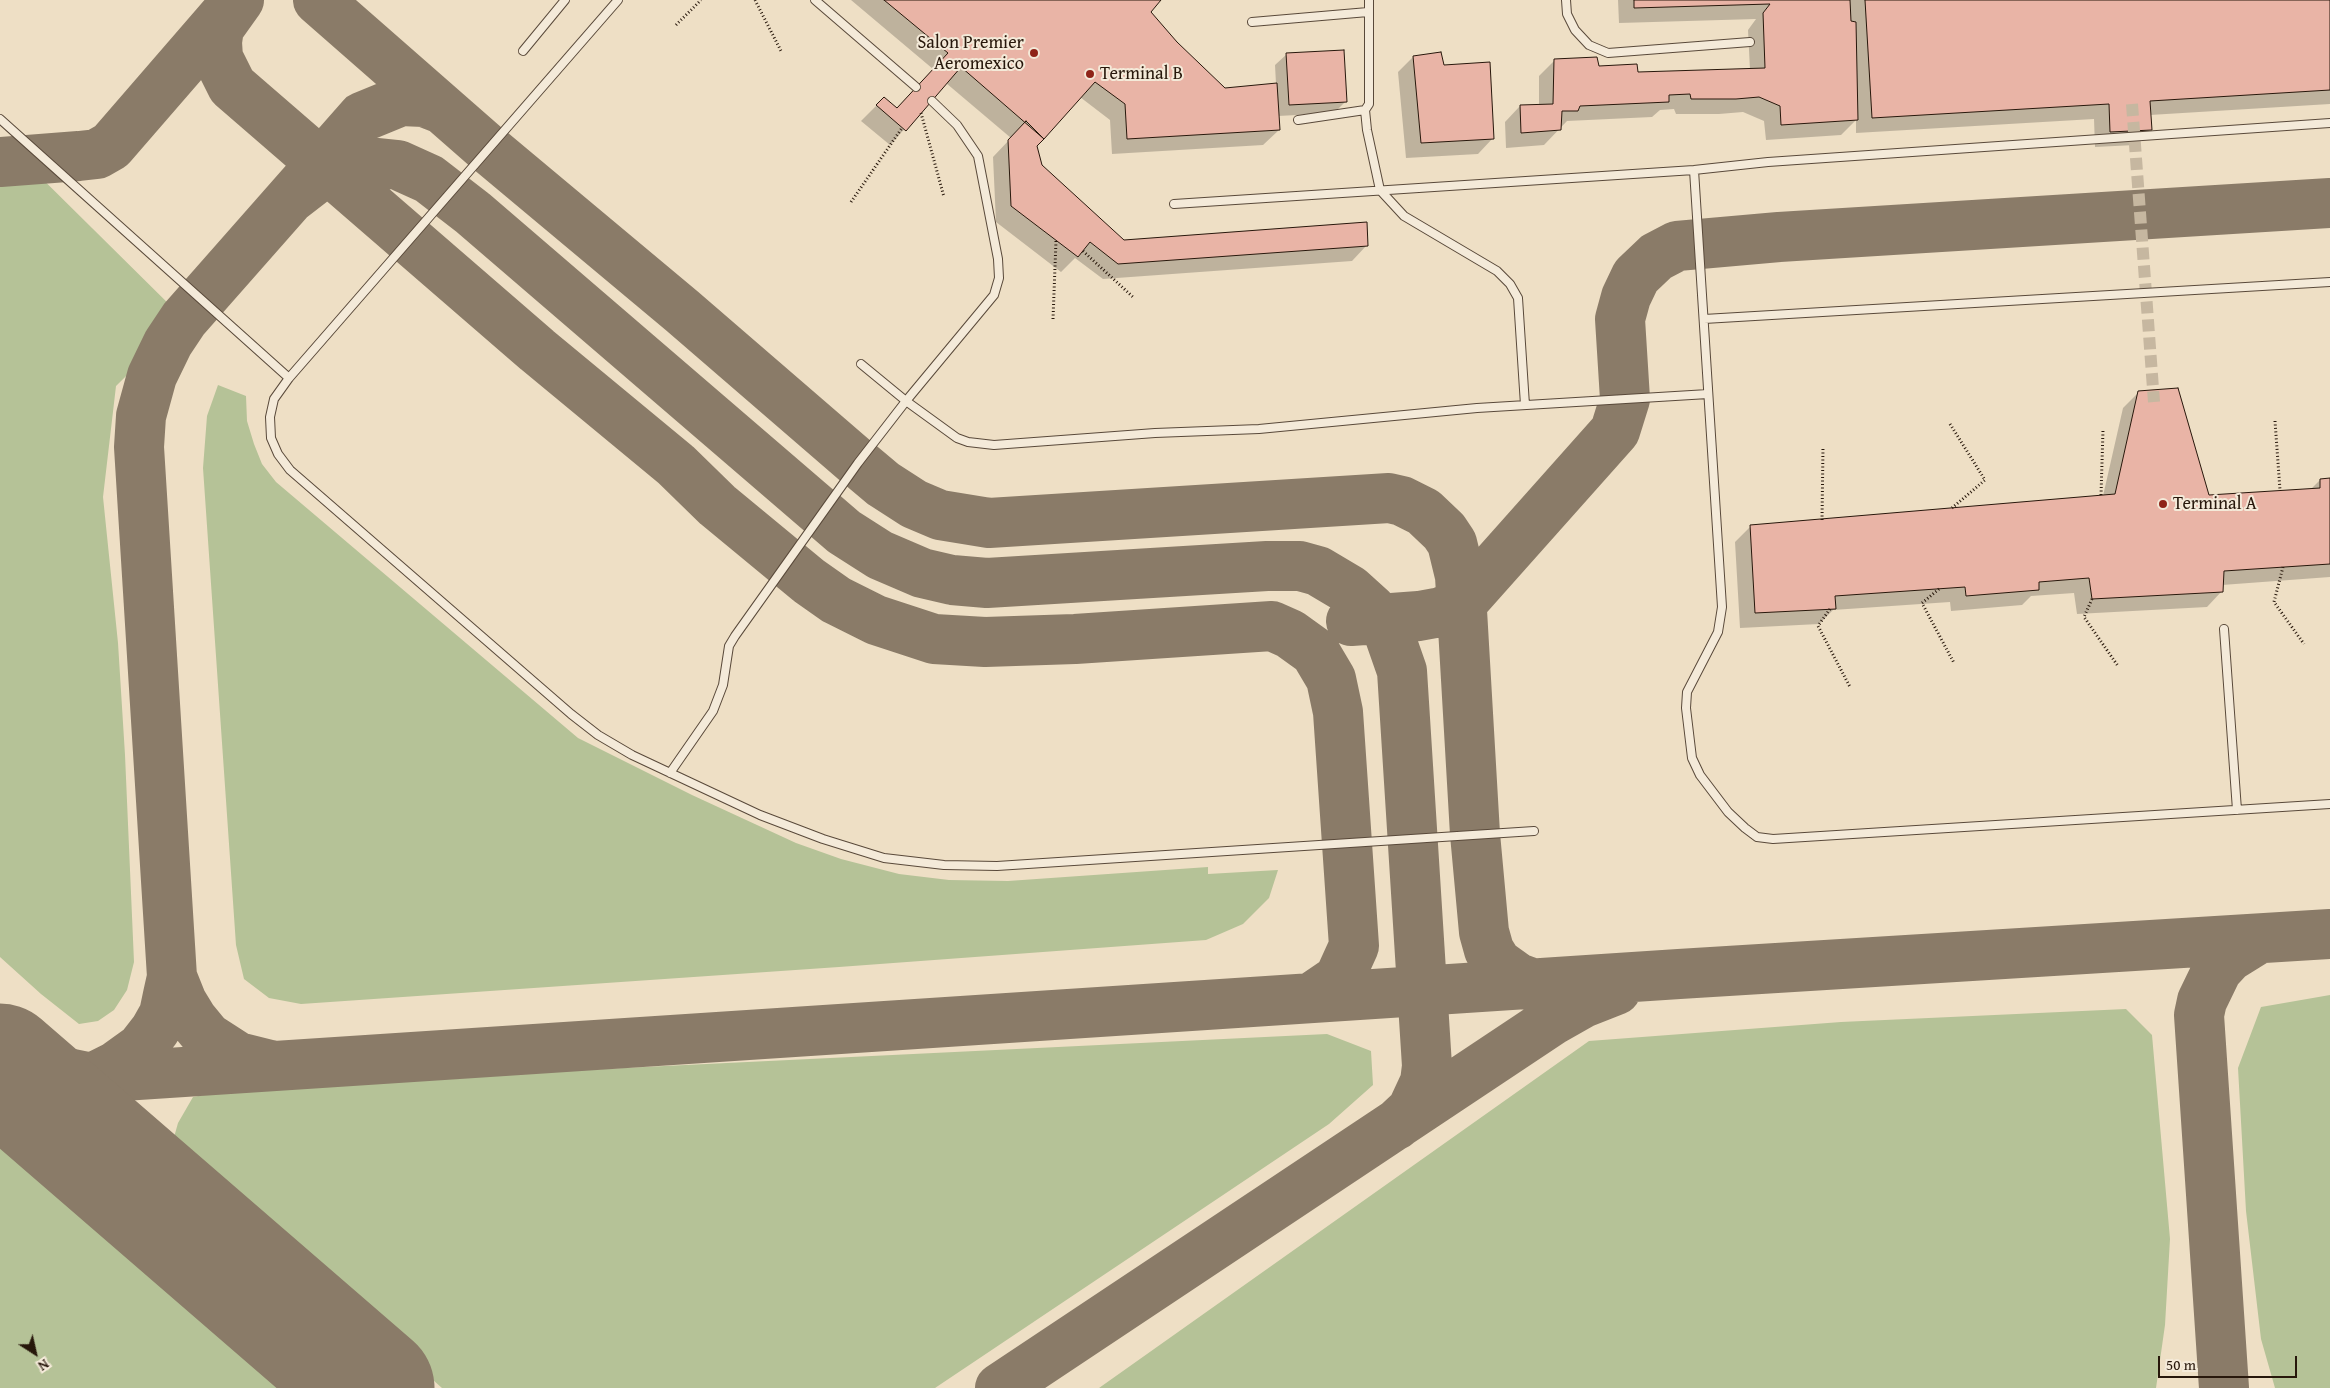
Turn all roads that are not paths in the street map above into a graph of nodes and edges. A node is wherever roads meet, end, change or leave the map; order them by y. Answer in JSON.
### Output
{"nodes":[{"id":1,"x":565,"y":0,"type":"edge"},
{"id":2,"x":618,"y":0,"type":"edge"},
{"id":3,"x":815,"y":0,"type":"edge"},
{"id":4,"x":1369,"y":0,"type":"edge"},
{"id":5,"x":1566,"y":0,"type":"edge"},
{"id":6,"x":1368,"y":12,"type":"junction"},
{"id":7,"x":1252,"y":22,"type":"dead end"},
{"id":8,"x":1750,"y":42,"type":"dead end"},
{"id":9,"x":523,"y":51,"type":"dead end"},
{"id":10,"x":916,"y":87,"type":"dead end"},
{"id":11,"x":932,"y":101,"type":"dead end"},
{"id":12,"x":1365,"y":110,"type":"junction"},
{"id":13,"x":0,"y":119,"type":"edge"},
{"id":14,"x":1298,"y":120,"type":"dead end"},
{"id":15,"x":2330,"y":123,"type":"edge"},
{"id":16,"x":1694,"y":170,"type":"junction"},
{"id":17,"x":1380,"y":190,"type":"junction"},
{"id":18,"x":1174,"y":204,"type":"dead end"},
{"id":19,"x":2330,"y":282,"type":"edge"},
{"id":20,"x":1704,"y":319,"type":"junction"},
{"id":21,"x":861,"y":364,"type":"dead end"},
{"id":22,"x":289,"y":378,"type":"junction"},
{"id":23,"x":1708,"y":394,"type":"junction"},
{"id":24,"x":906,"y":401,"type":"junction"},
{"id":25,"x":1525,"y":405,"type":"junction"},
{"id":26,"x":2224,"y":629,"type":"dead end"},
{"id":27,"x":670,"y":773,"type":"junction"},
{"id":28,"x":2330,"y":804,"type":"edge"},
{"id":29,"x":2237,"y":810,"type":"junction"},
{"id":30,"x":1534,"y":831,"type":"dead end"}],
"edges":[{"from":1,"to":9,"type":"lane"},
{"from":2,"to":22,"type":"lane"},
{"from":3,"to":10,"type":"lane"},
{"from":4,"to":6,"type":"lane"},
{"from":5,"to":8,"type":"lane"},
{"from":6,"to":7,"type":"lane"},
{"from":6,"to":12,"type":"lane"},
{"from":11,"to":24,"type":"lane"},
{"from":12,"to":14,"type":"lane"},
{"from":12,"to":17,"type":"lane"},
{"from":13,"to":22,"type":"lane"},
{"from":15,"to":16,"type":"lane"},
{"from":16,"to":17,"type":"lane"},
{"from":16,"to":20,"type":"lane"},
{"from":17,"to":18,"type":"lane"},
{"from":17,"to":25,"type":"lane"},
{"from":19,"to":20,"type":"lane"},
{"from":20,"to":23,"type":"lane"},
{"from":21,"to":24,"type":"lane"},
{"from":22,"to":27,"type":"lane"},
{"from":23,"to":25,"type":"lane"},
{"from":23,"to":29,"type":"lane"},
{"from":24,"to":25,"type":"lane"},
{"from":24,"to":27,"type":"lane"},
{"from":26,"to":29,"type":"lane"},
{"from":27,"to":30,"type":"lane"},
{"from":28,"to":29,"type":"lane"}]}
